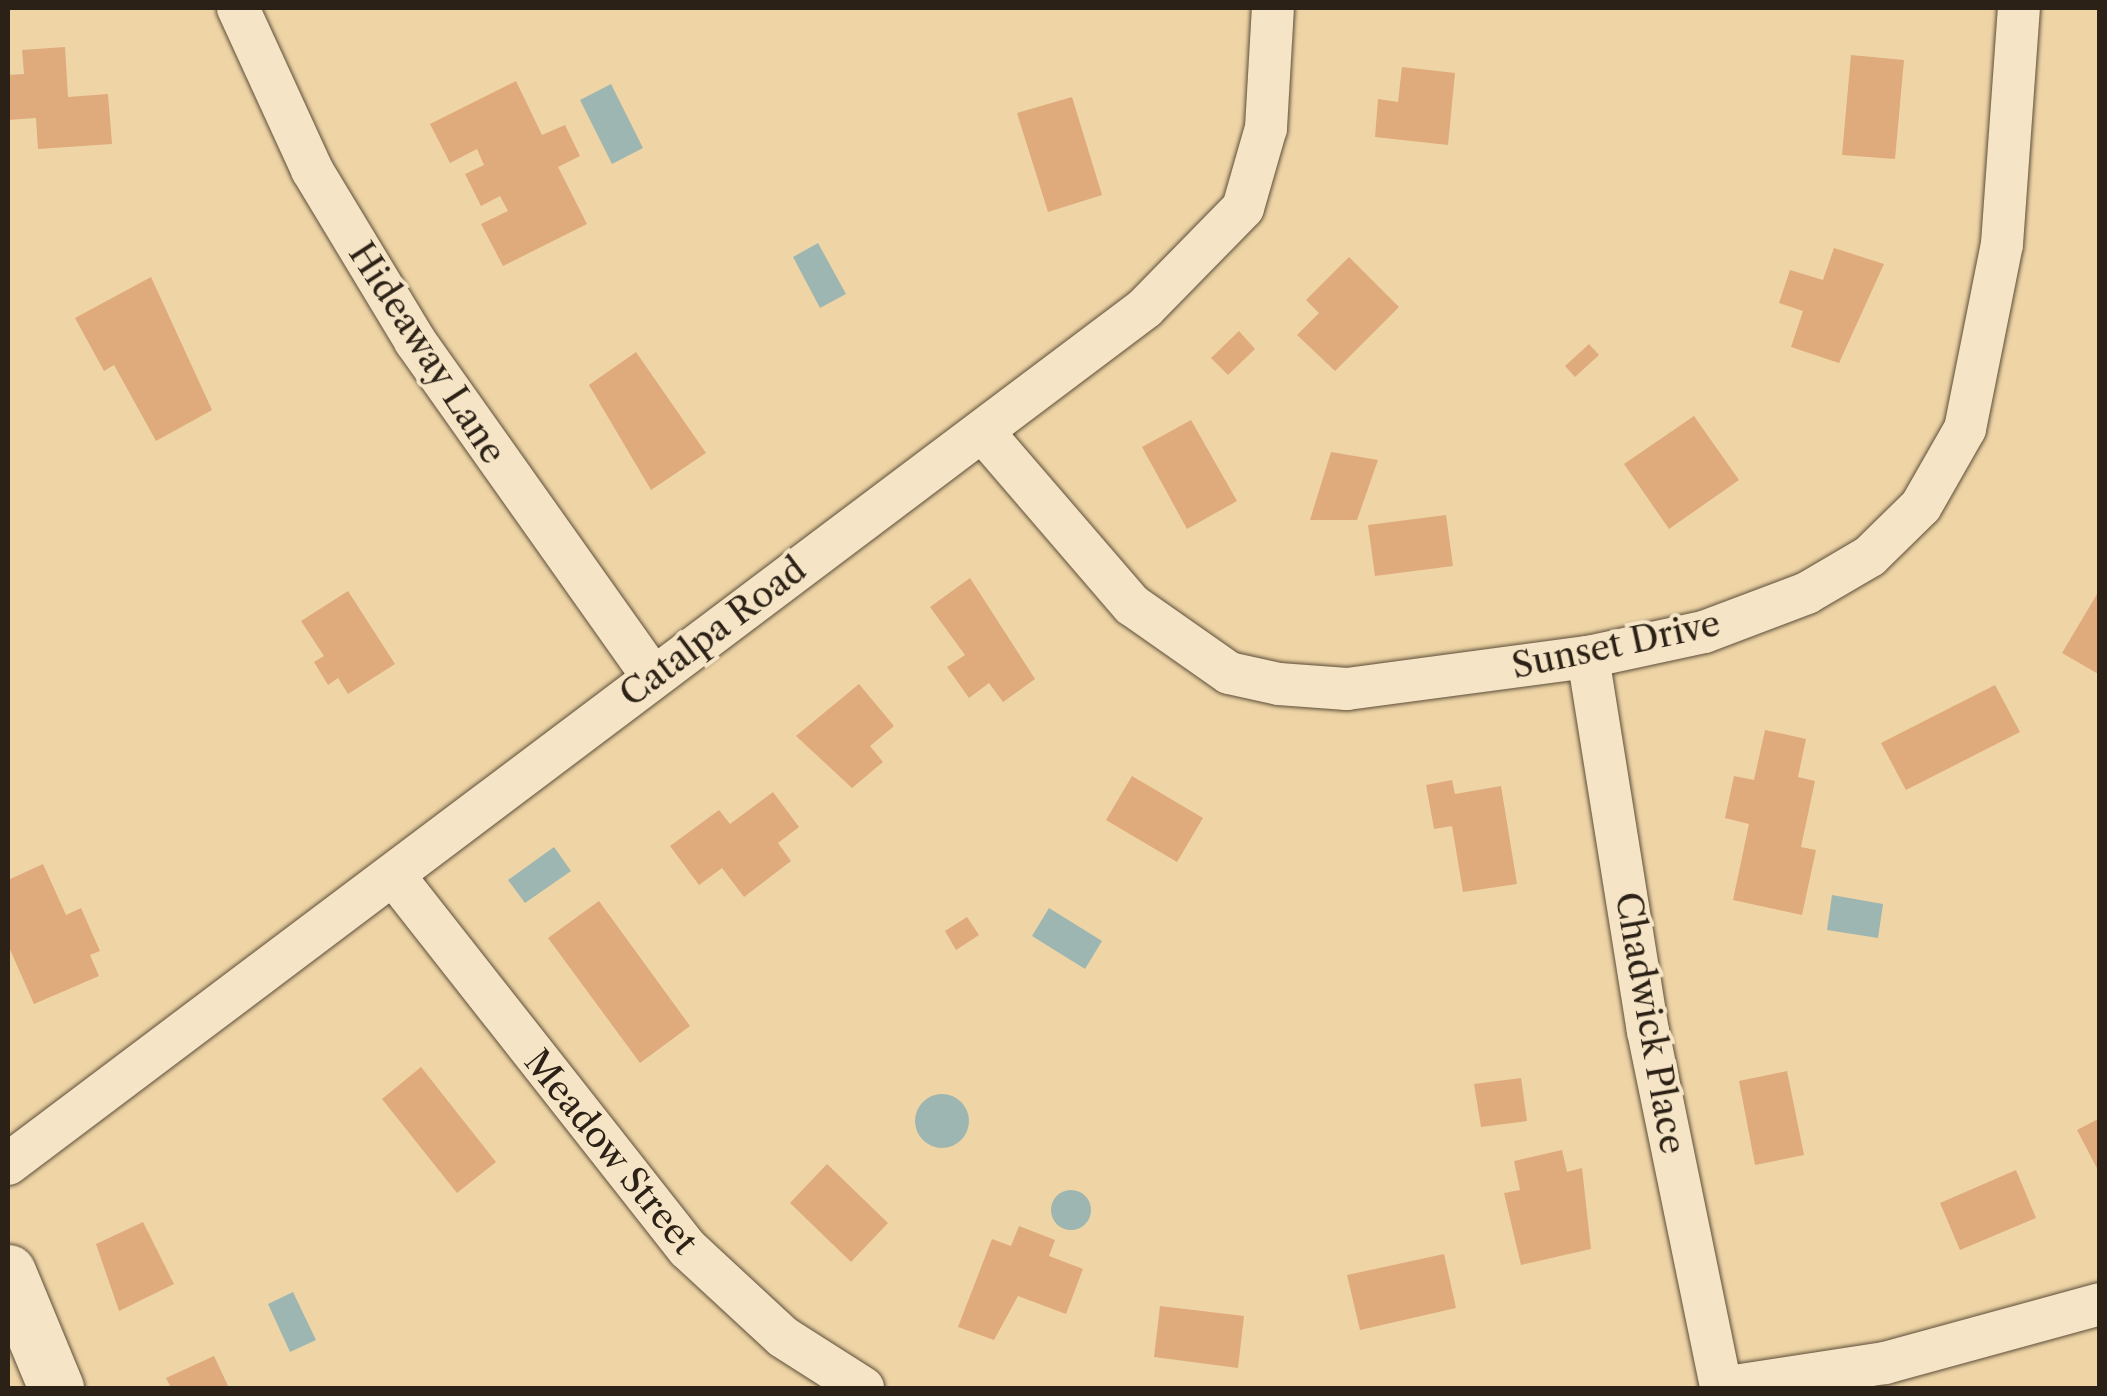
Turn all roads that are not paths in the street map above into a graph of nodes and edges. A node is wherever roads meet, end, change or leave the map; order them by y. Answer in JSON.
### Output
{"nodes":[{"id":1,"x":238,"y":8,"type":"edge"},
{"id":2,"x":1273,"y":8,"type":"edge"},
{"id":3,"x":2019,"y":8,"type":"edge"},
{"id":4,"x":983,"y":432,"type":"junction"},
{"id":5,"x":1588,"y":656,"type":"junction"},
{"id":6,"x":652,"y":676,"type":"junction"},
{"id":7,"x":396,"y":878,"type":"junction"},
{"id":8,"x":8,"y":1164,"type":"edge"},
{"id":9,"x":8,"y":1272,"type":"edge"},
{"id":10,"x":2100,"y":1304,"type":"edge"},
{"id":11,"x":56,"y":1388,"type":"edge"},
{"id":12,"x":863,"y":1388,"type":"edge"},
{"id":13,"x":1721,"y":1388,"type":"edge"}],
"edges":[{"from":1,"to":6,"type":"street","name":"Hideaway Lane"},
{"from":2,"to":4,"type":"street","name":"Catalpa Road"},
{"from":3,"to":5,"type":"street","name":"Sunset Drive"},
{"from":4,"to":5,"type":"street","name":"Sunset Drive"},
{"from":4,"to":6,"type":"street","name":"Catalpa Road"},
{"from":5,"to":13,"type":"street","name":"Chadwick Place"},
{"from":6,"to":7,"type":"street","name":"Catalpa Road"},
{"from":7,"to":8,"type":"street","name":"Catalpa Road"},
{"from":7,"to":12,"type":"street","name":"Meadow Street"},
{"from":9,"to":11,"type":"street"},
{"from":10,"to":13,"type":"street"}]}
